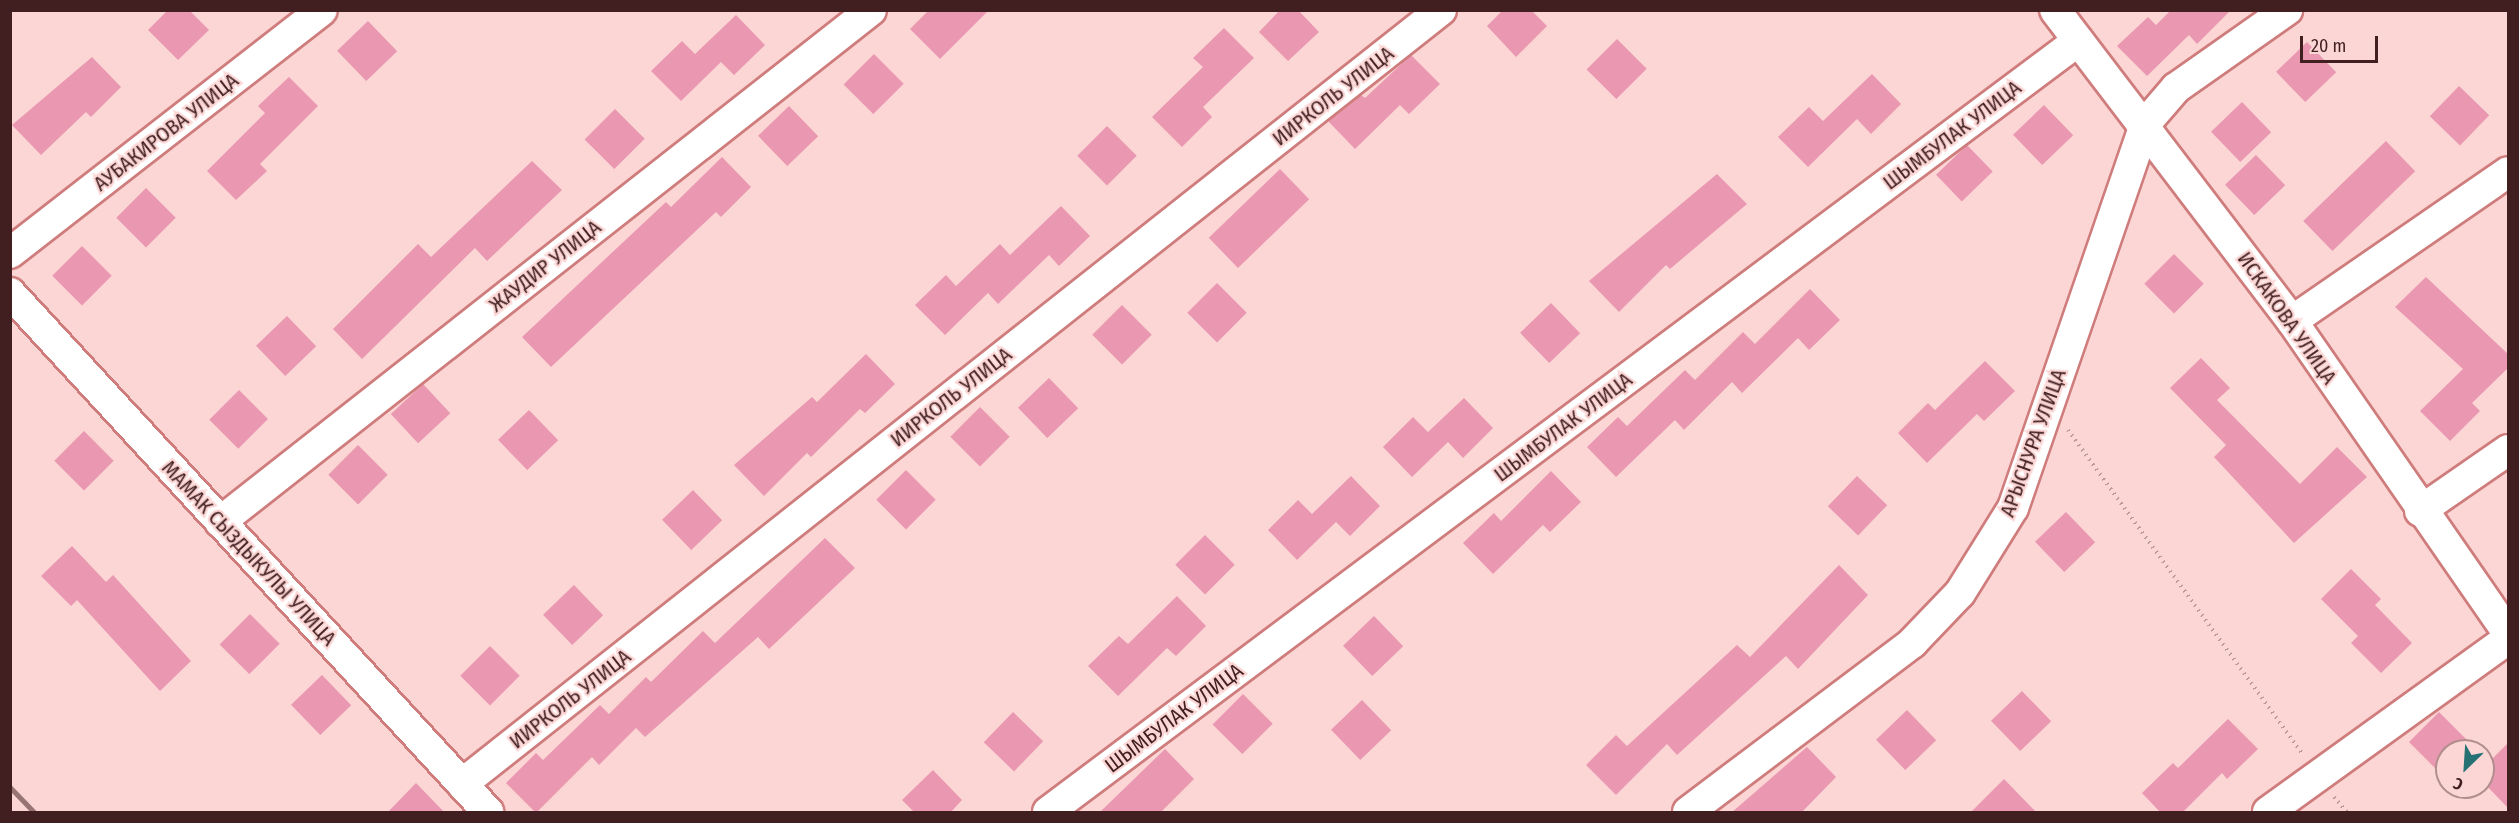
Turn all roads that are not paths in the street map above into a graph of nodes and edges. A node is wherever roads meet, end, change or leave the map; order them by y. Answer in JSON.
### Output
{"nodes":[{"id":1,"x":322,"y":10,"type":"edge"},
{"id":2,"x":871,"y":10,"type":"edge"},
{"id":3,"x":1441,"y":10,"type":"edge"},
{"id":4,"x":2055,"y":10,"type":"edge"},
{"id":5,"x":2287,"y":10,"type":"edge"},
{"id":6,"x":2078,"y":41,"type":"junction"},
{"id":7,"x":2145,"y":124,"type":"junction"},
{"id":8,"x":2508,"y":172,"type":"edge"},
{"id":9,"x":10,"y":254,"type":"edge"},
{"id":10,"x":10,"y":292,"type":"edge"},
{"id":11,"x":2292,"y":321,"type":"junction"},
{"id":12,"x":2508,"y":450,"type":"edge"},
{"id":13,"x":2420,"y":511,"type":"junction"},
{"id":14,"x":220,"y":522,"type":"junction"},
{"id":15,"x":2508,"y":633,"type":"edge"},
{"id":16,"x":2508,"y":639,"type":"edge"},
{"id":17,"x":462,"y":784,"type":"junction"},
{"id":18,"x":488,"y":813,"type":"edge"},
{"id":19,"x":1048,"y":813,"type":"edge"},
{"id":20,"x":1688,"y":813,"type":"edge"},
{"id":21,"x":2268,"y":813,"type":"edge"}],
"edges":[{"from":1,"to":9,"type":"street","name":"АУБАКИРОВА УЛИЦА"},
{"from":2,"to":14,"type":"street","name":"ЖАУДИР УЛИЦА"},
{"from":3,"to":17,"type":"street","name":"ИИРКОЛЬ УЛИЦА"},
{"from":4,"to":6,"type":"street","name":"ИСКАКОВА УЛИЦА"},
{"from":5,"to":7,"type":"street"},
{"from":6,"to":7,"type":"street","name":"ИСКАКОВА УЛИЦА"},
{"from":6,"to":19,"type":"street","name":"ШЫМБУЛАК УЛИЦА"},
{"from":7,"to":11,"type":"street","name":"ИСКАКОВА УЛИЦА"},
{"from":7,"to":20,"type":"street","name":"АРЫСНУРА УЛИЦА"},
{"from":8,"to":11,"type":"street"},
{"from":10,"to":14,"type":"street","name":"МАМАК СЫЗДЫКУЛЫ УЛИЦА"},
{"from":11,"to":13,"type":"street","name":"ИСКАКОВА УЛИЦА"},
{"from":12,"to":13,"type":"street"},
{"from":13,"to":15,"type":"street","name":"ИСКАКОВА УЛИЦА"},
{"from":14,"to":17,"type":"street","name":"МАМАК СЫЗДЫКУЛЫ УЛИЦА"},
{"from":16,"to":21,"type":"street"},
{"from":17,"to":18,"type":"street","name":"МАМАК СЫЗДЫКУЛЫ УЛИЦА"}]}
